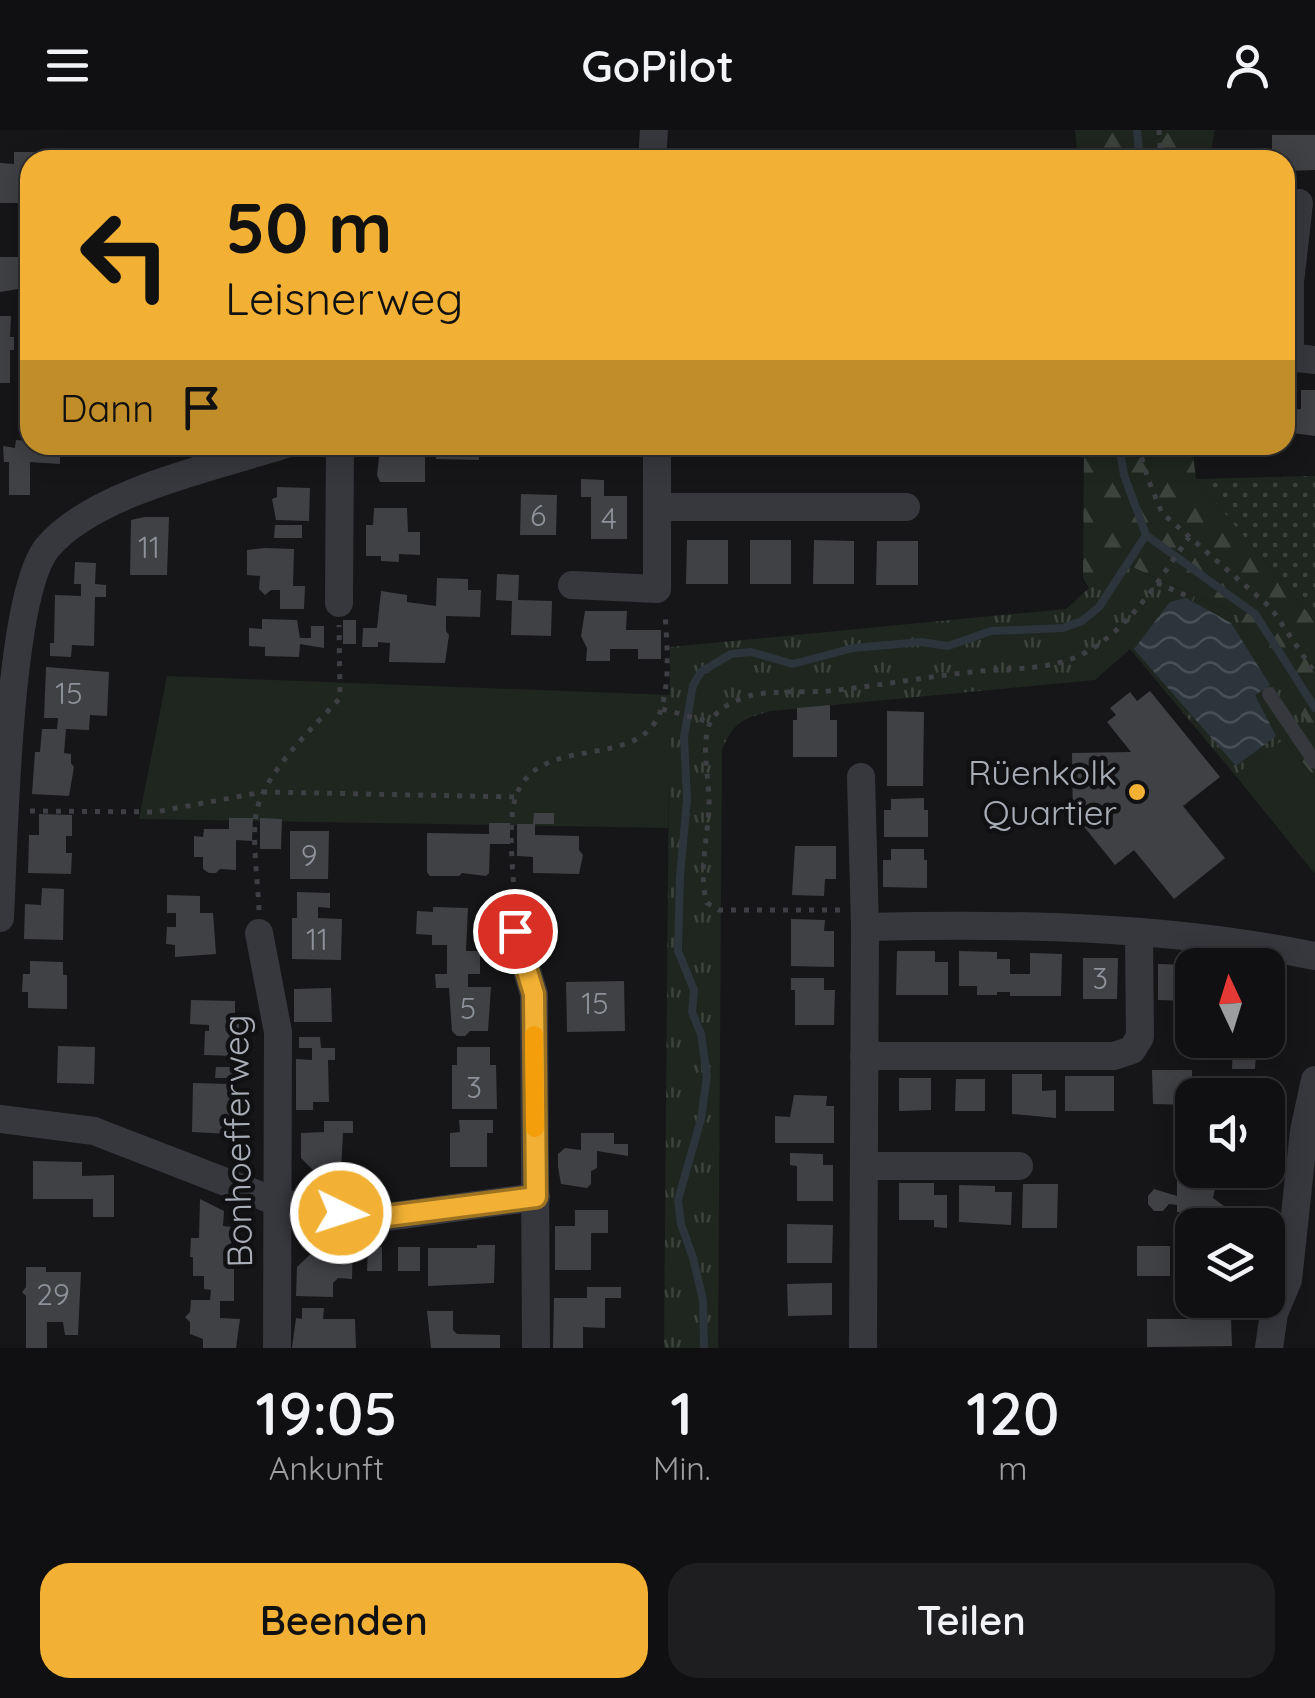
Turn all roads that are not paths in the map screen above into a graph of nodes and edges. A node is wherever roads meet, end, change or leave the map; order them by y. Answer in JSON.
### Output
{"nodes":[{"id":1,"x":1299,"y":203,"type":"dead end"},
{"id":2,"x":1295,"y":238,"type":"edge"},
{"id":3,"x":251,"y":455,"type":"edge"},
{"id":4,"x":340,"y":455,"type":"edge"},
{"id":5,"x":657,"y":455,"type":"edge"},
{"id":6,"x":658,"y":506,"type":"junction"},
{"id":7,"x":906,"y":507,"type":"dead end"},
{"id":8,"x":572,"y":585,"type":"dead end"},
{"id":9,"x":339,"y":603,"type":"road end"},
{"id":10,"x":1268,"y":694,"type":"dead end"},
{"id":11,"x":1315,"y":762,"type":"edge"},
{"id":12,"x":862,"y":777,"type":"dead end"},
{"id":13,"x":0,"y":918,"type":"edge"},
{"id":14,"x":864,"y":919,"type":"junction"},
{"id":15,"x":515,"y":931,"type":"road end"},
{"id":16,"x":259,"y":933,"type":"road end"},
{"id":17,"x":1139,"y":933,"type":"junction"},
{"id":18,"x":1315,"y":956,"type":"edge"},
{"id":19,"x":864,"y":1056,"type":"junction"},
{"id":20,"x":1315,"y":1080,"type":"edge"},
{"id":21,"x":0,"y":1118,"type":"edge"},
{"id":22,"x":865,"y":1166,"type":"junction"},
{"id":23,"x":1019,"y":1166,"type":"dead end"},
{"id":24,"x":536,"y":1197,"type":"junction"},
{"id":25,"x":277,"y":1202,"type":"junction"},
{"id":26,"x":1302,"y":1280,"type":"edge"},
{"id":27,"x":276,"y":1348,"type":"edge"},
{"id":28,"x":536,"y":1348,"type":"edge"},
{"id":29,"x":863,"y":1348,"type":"edge"},
{"id":30,"x":1269,"y":1348,"type":"edge"}],
"edges":[{"from":1,"to":2,"type":"street"},
{"from":3,"to":13,"type":"street"},
{"from":4,"to":9,"type":"street"},
{"from":5,"to":6,"type":"street"},
{"from":6,"to":7,"type":"street"},
{"from":6,"to":8,"type":"street"},
{"from":10,"to":11,"type":"lane"},
{"from":12,"to":14,"type":"street"},
{"from":14,"to":17,"type":"street"},
{"from":14,"to":19,"type":"street"},
{"from":15,"to":24,"type":"street"},
{"from":16,"to":25,"type":"street","name":"Bonhoefferweg"},
{"from":17,"to":18,"type":"street"},
{"from":17,"to":19,"type":"street"},
{"from":19,"to":22,"type":"street"},
{"from":20,"to":26,"type":"street"},
{"from":21,"to":25,"type":"street"},
{"from":22,"to":23,"type":"street"},
{"from":22,"to":29,"type":"street"},
{"from":24,"to":25,"type":"street"},
{"from":24,"to":28,"type":"street"},
{"from":25,"to":27,"type":"street","name":"Bonhoefferweg"},
{"from":26,"to":30,"type":"street"}]}
